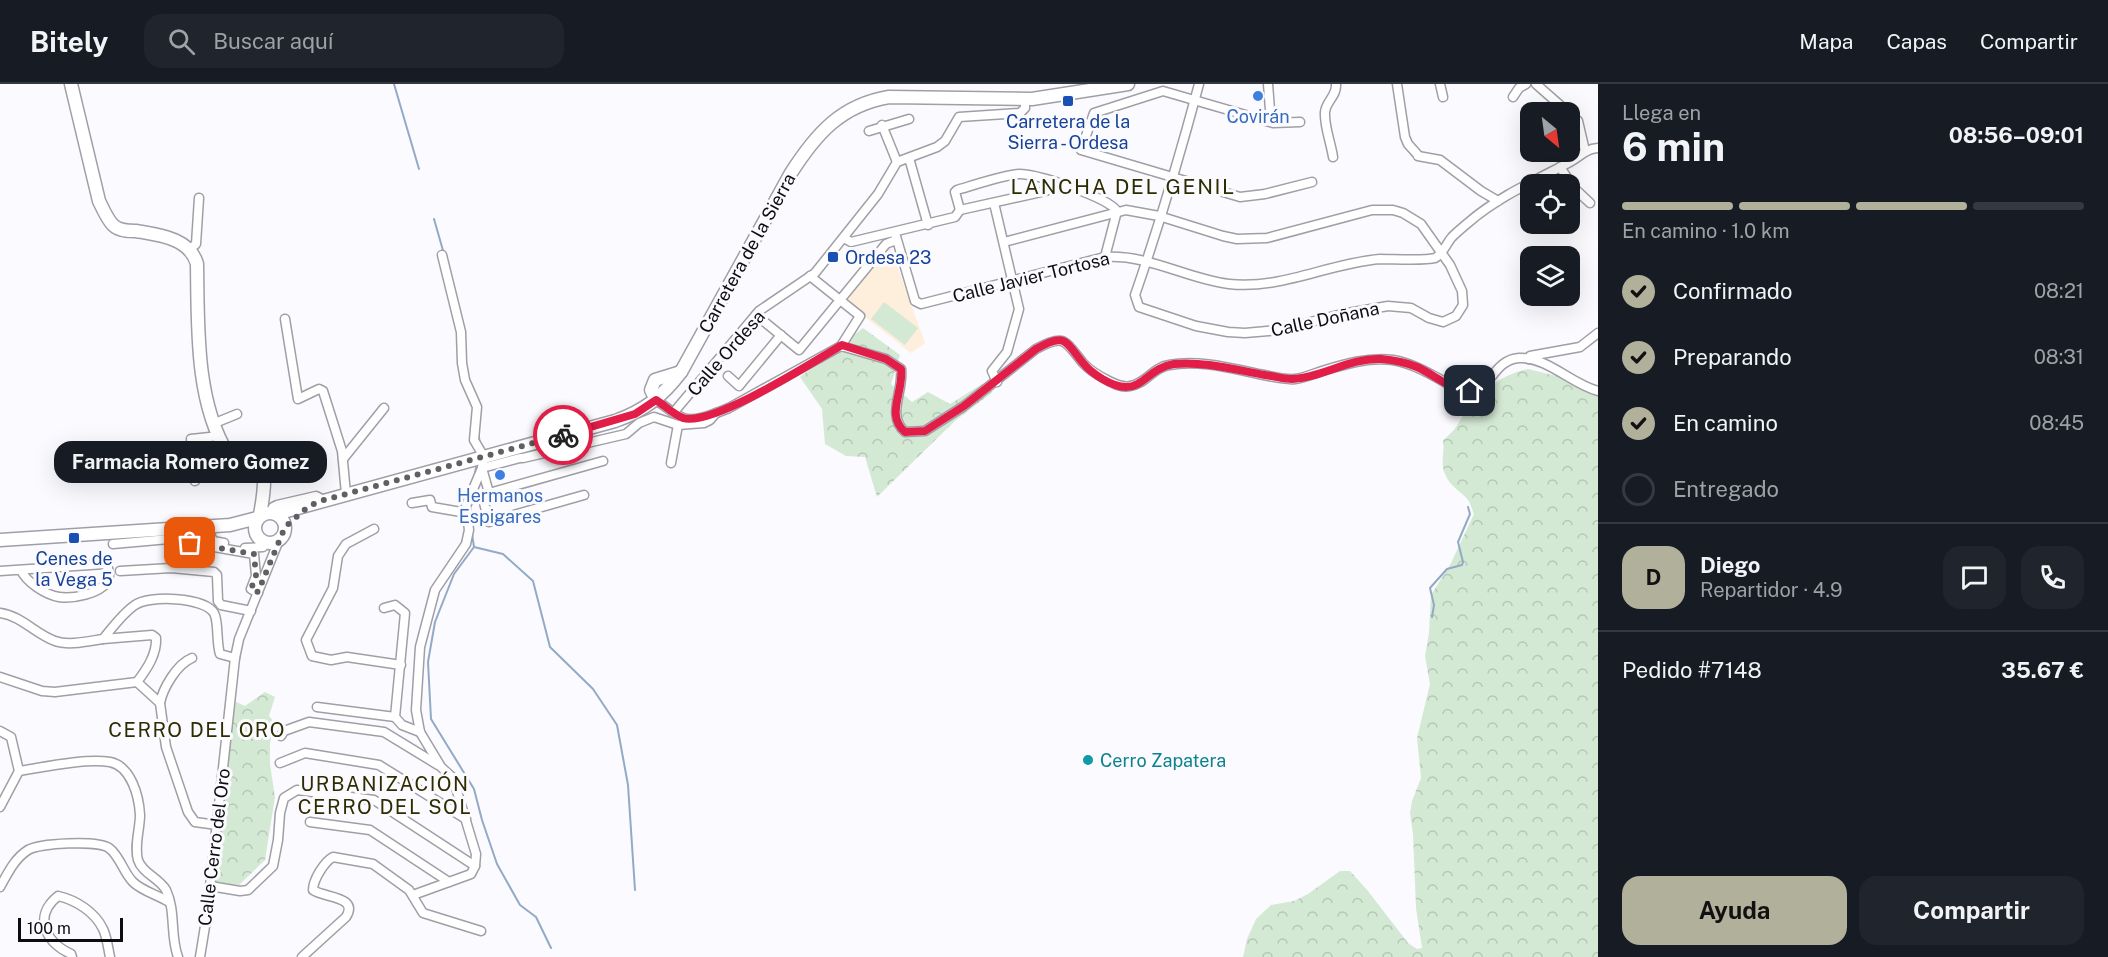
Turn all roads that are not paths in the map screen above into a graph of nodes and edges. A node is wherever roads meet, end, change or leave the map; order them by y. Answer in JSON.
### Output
{"nodes":[{"id":1,"x":71,"y":84,"type":"edge"},
{"id":2,"x":1095,"y":84,"type":"edge"},
{"id":3,"x":1128,"y":84,"type":"edge"},
{"id":4,"x":1199,"y":84,"type":"edge"},
{"id":5,"x":1268,"y":84,"type":"edge"},
{"id":6,"x":1336,"y":84,"type":"edge"},
{"id":7,"x":1397,"y":84,"type":"edge"},
{"id":8,"x":1440,"y":84,"type":"edge"},
{"id":9,"x":1526,"y":84,"type":"edge"},
{"id":10,"x":1536,"y":84,"type":"edge"},
{"id":11,"x":1443,"y":97,"type":"dead end"},
{"id":12,"x":1513,"y":97,"type":"dead end"},
{"id":13,"x":1025,"y":99,"type":"junction"},
{"id":14,"x":1194,"y":101,"type":"junction"},
{"id":15,"x":1271,"y":117,"type":"junction"},
{"id":16,"x":909,"y":118,"type":"dead end"},
{"id":17,"x":1300,"y":122,"type":"dead end"},
{"id":18,"x":882,"y":125,"type":"junction"},
{"id":19,"x":869,"y":131,"type":"dead end"},
{"id":20,"x":1598,"y":148,"type":"edge"},
{"id":21,"x":1585,"y":151,"type":"junction"},
{"id":22,"x":1333,"y":157,"type":"dead end"},
{"id":23,"x":909,"y":158,"type":"junction"},
{"id":24,"x":897,"y":162,"type":"junction"},
{"id":25,"x":1560,"y":167,"type":"junction"},
{"id":26,"x":1172,"y":177,"type":"junction"},
{"id":27,"x":1052,"y":182,"type":"junction"},
{"id":28,"x":1312,"y":182,"type":"dead end"},
{"id":29,"x":199,"y":198,"type":"dead end"},
{"id":30,"x":1498,"y":201,"type":"junction"},
{"id":31,"x":994,"y":203,"type":"junction"},
{"id":32,"x":1590,"y":203,"type":"dead end"},
{"id":33,"x":960,"y":210,"type":"junction"},
{"id":34,"x":1117,"y":211,"type":"junction"},
{"id":35,"x":1159,"y":216,"type":"junction"},
{"id":36,"x":928,"y":225,"type":"junction"},
{"id":37,"x":896,"y":236,"type":"junction"},
{"id":38,"x":844,"y":238,"type":"junction"},
{"id":39,"x":1004,"y":242,"type":"junction"},
{"id":40,"x":190,"y":249,"type":"junction"},
{"id":41,"x":1441,"y":253,"type":"junction"},
{"id":42,"x":442,"y":255,"type":"dead end"},
{"id":43,"x":1105,"y":256,"type":"junction"},
{"id":44,"x":1146,"y":262,"type":"junction"},
{"id":45,"x":810,"y":276,"type":"junction"},
{"id":46,"x":1013,"y":280,"type":"junction"},
{"id":47,"x":840,"y":300,"type":"junction"},
{"id":48,"x":756,"y":315,"type":"junction"},
{"id":49,"x":285,"y":319,"type":"dead end"},
{"id":50,"x":1598,"y":333,"type":"edge"},
{"id":51,"x":781,"y":335,"type":"junction"},
{"id":52,"x":842,"y":345,"type":"junction"},
{"id":53,"x":1529,"y":359,"type":"junction"},
{"id":54,"x":728,"y":376,"type":"dead end"},
{"id":55,"x":997,"y":382,"type":"junction"},
{"id":56,"x":1598,"y":391,"type":"edge"},
{"id":57,"x":656,"y":400,"type":"junction"},
{"id":58,"x":384,"y":408,"type":"dead end"},
{"id":59,"x":674,"y":412,"type":"junction"},
{"id":60,"x":716,"y":412,"type":"junction"},
{"id":61,"x":237,"y":414,"type":"dead end"},
{"id":62,"x":215,"y":423,"type":"junction"},
{"id":63,"x":678,"y":425,"type":"junction"},
{"id":64,"x":219,"y":436,"type":"junction"},
{"id":65,"x":228,"y":454,"type":"junction"},
{"id":66,"x":343,"y":459,"type":"junction"},
{"id":67,"x":603,"y":461,"type":"dead end"},
{"id":68,"x":483,"y":462,"type":"junction"},
{"id":69,"x":671,"y":463,"type":"dead end"},
{"id":70,"x":225,"y":477,"type":"dead end"},
{"id":71,"x":195,"y":481,"type":"dead end"},
{"id":72,"x":489,"y":493,"type":"junction"},
{"id":73,"x":346,"y":494,"type":"junction"},
{"id":74,"x":584,"y":495,"type":"dead end"},
{"id":75,"x":324,"y":500,"type":"junction"},
{"id":76,"x":412,"y":503,"type":"dead end"},
{"id":77,"x":309,"y":506,"type":"junction"},
{"id":78,"x":467,"y":513,"type":"junction"},
{"id":79,"x":267,"y":514,"type":"junction"},
{"id":80,"x":230,"y":525,"type":"junction"},
{"id":81,"x":207,"y":527,"type":"junction"},
{"id":82,"x":285,"y":527,"type":"junction"},
{"id":83,"x":374,"y":529,"type":"dead end"},
{"id":84,"x":0,"y":540,"type":"edge"},
{"id":85,"x":267,"y":540,"type":"junction"},
{"id":86,"x":113,"y":544,"type":"dead end"},
{"id":87,"x":21,"y":570,"type":"junction"},
{"id":88,"x":0,"y":571,"type":"edge"},
{"id":89,"x":120,"y":571,"type":"dead end"},
{"id":90,"x":258,"y":592,"type":"junction"},
{"id":91,"x":384,"y":608,"type":"dead end"},
{"id":92,"x":251,"y":611,"type":"junction"},
{"id":93,"x":0,"y":613,"type":"edge"},
{"id":94,"x":103,"y":639,"type":"junction"},
{"id":95,"x":192,"y":658,"type":"dead end"},
{"id":96,"x":235,"y":658,"type":"junction"},
{"id":97,"x":401,"y":665,"type":"junction"},
{"id":98,"x":0,"y":677,"type":"edge"},
{"id":99,"x":137,"y":682,"type":"junction"},
{"id":100,"x":160,"y":704,"type":"junction"},
{"id":101,"x":317,"y":707,"type":"dead end"},
{"id":102,"x":395,"y":717,"type":"junction"},
{"id":103,"x":0,"y":731,"type":"edge"},
{"id":104,"x":420,"y":732,"type":"junction"},
{"id":105,"x":281,"y":736,"type":"dead end"},
{"id":106,"x":280,"y":763,"type":"dead end"},
{"id":107,"x":441,"y":767,"type":"junction"},
{"id":108,"x":20,"y":771,"type":"junction"},
{"id":109,"x":0,"y":807,"type":"edge"},
{"id":110,"x":466,"y":819,"type":"junction"},
{"id":111,"x":309,"y":822,"type":"dead end"},
{"id":112,"x":217,"y":825,"type":"junction"},
{"id":113,"x":475,"y":866,"type":"junction"},
{"id":114,"x":449,"y":882,"type":"junction"},
{"id":115,"x":210,"y":886,"type":"junction"},
{"id":116,"x":0,"y":887,"type":"edge"},
{"id":117,"x":412,"y":895,"type":"junction"},
{"id":118,"x":169,"y":902,"type":"junction"},
{"id":119,"x":481,"y":931,"type":"dead end"},
{"id":120,"x":72,"y":957,"type":"edge"},
{"id":121,"x":110,"y":957,"type":"edge"},
{"id":122,"x":178,"y":957,"type":"edge"},
{"id":123,"x":200,"y":957,"type":"edge"},
{"id":124,"x":302,"y":957,"type":"edge"}],
"edges":[{"from":1,"to":40,"type":"street"},
{"from":2,"to":13,"type":"street","name":"Carretera de la Sierra"},
{"from":3,"to":13,"type":"street","name":"Carretera de la Sierra"},
{"from":4,"to":14,"type":"street","name":"Calle Doñana"},
{"from":5,"to":15,"type":"street"},
{"from":6,"to":22,"type":"street"},
{"from":7,"to":30,"type":"street"},
{"from":8,"to":11,"type":"street"},
{"from":9,"to":12,"type":"street"},
{"from":10,"to":21,"type":"street"},
{"from":13,"to":23,"type":"street"},
{"from":13,"to":57,"type":"street","name":"Carretera de la Sierra"},
{"from":14,"to":15,"type":"street"},
{"from":14,"to":26,"type":"street","name":"Calle Doñana"},
{"from":14,"to":26,"type":"street"},
{"from":15,"to":17,"type":"street"},
{"from":16,"to":18,"type":"street"},
{"from":18,"to":19,"type":"street"},
{"from":18,"to":24,"type":"street"},
{"from":20,"to":21,"type":"street"},
{"from":21,"to":25,"type":"street"},
{"from":23,"to":24,"type":"street"},
{"from":23,"to":36,"type":"street"},
{"from":24,"to":38,"type":"street","name":"Calle Ordesa"},
{"from":25,"to":30,"type":"street"},
{"from":25,"to":32,"type":"street"},
{"from":26,"to":28,"type":"street"},
{"from":26,"to":35,"type":"street","name":"Calle Doñana"},
{"from":27,"to":31,"type":"street"},
{"from":27,"to":33,"type":"street"},
{"from":27,"to":34,"type":"street"},
{"from":29,"to":40,"type":"street"},
{"from":30,"to":41,"type":"street"},
{"from":31,"to":33,"type":"street"},
{"from":31,"to":39,"type":"street"},
{"from":33,"to":36,"type":"street"},
{"from":34,"to":35,"type":"street"},
{"from":34,"to":39,"type":"street"},
{"from":34,"to":43,"type":"street"},
{"from":35,"to":41,"type":"street"},
{"from":35,"to":44,"type":"street","name":"Calle Doñana"},
{"from":36,"to":37,"type":"street"},
{"from":37,"to":38,"type":"street"},
{"from":37,"to":46,"type":"street","name":"Calle Javier Tortosa"},
{"from":37,"to":47,"type":"street"},
{"from":38,"to":45,"type":"street","name":"Calle Ordesa"},
{"from":39,"to":46,"type":"street"},
{"from":40,"to":62,"type":"street"},
{"from":41,"to":44,"type":"street","name":"Calle Javier Tortosa"},
{"from":41,"to":44,"type":"street","name":"Calle Doñana"},
{"from":42,"to":68,"type":"street"},
{"from":43,"to":44,"type":"street","name":"Calle Javier Tortosa"},
{"from":43,"to":46,"type":"street","name":"Calle Javier Tortosa"},
{"from":45,"to":47,"type":"street"},
{"from":45,"to":48,"type":"street","name":"Calle Ordesa"},
{"from":46,"to":55,"type":"street"},
{"from":47,"to":51,"type":"street"},
{"from":47,"to":52,"type":"street"},
{"from":48,"to":51,"type":"street"},
{"from":48,"to":59,"type":"street","name":"Calle Ordesa"},
{"from":49,"to":66,"type":"street"},
{"from":50,"to":53,"type":"street"},
{"from":51,"to":54,"type":"street"},
{"from":52,"to":55,"type":"street"},
{"from":52,"to":60,"type":"street"},
{"from":53,"to":55,"type":"street"},
{"from":53,"to":56,"type":"street"},
{"from":57,"to":59,"type":"street"},
{"from":57,"to":68,"type":"street","name":"Carretera de la Sierra"},
{"from":58,"to":66,"type":"street"},
{"from":59,"to":60,"type":"street"},
{"from":60,"to":63,"type":"street"},
{"from":61,"to":62,"type":"street"},
{"from":62,"to":64,"type":"street"},
{"from":63,"to":68,"type":"street"},
{"from":63,"to":69,"type":"street"},
{"from":64,"to":65,"type":"street"},
{"from":64,"to":71,"type":"street"},
{"from":65,"to":70,"type":"street"},
{"from":65,"to":79,"type":"street"},
{"from":66,"to":73,"type":"street"},
{"from":67,"to":72,"type":"street"},
{"from":68,"to":72,"type":"street"},
{"from":68,"to":73,"type":"street","name":"Carretera de la Sierra"},
{"from":68,"to":78,"type":"street"},
{"from":72,"to":74,"type":"street"},
{"from":73,"to":75,"type":"street","name":"Carretera de la Sierra"},
{"from":75,"to":77,"type":"street","name":"Carretera de la Sierra"},
{"from":75,"to":79,"type":"street"},
{"from":76,"to":78,"type":"street"},
{"from":77,"to":79,"type":"street"},
{"from":77,"to":82,"type":"street"},
{"from":78,"to":104,"type":"street"},
{"from":79,"to":80,"type":"street"},
{"from":79,"to":82,"type":"street"},
{"from":79,"to":85,"type":"street"},
{"from":80,"to":81,"type":"street"},
{"from":80,"to":85,"type":"street"},
{"from":81,"to":84,"type":"street"},
{"from":81,"to":85,"type":"street"},
{"from":82,"to":85,"type":"street"},
{"from":83,"to":97,"type":"street"},
{"from":85,"to":90,"type":"street","name":"Calle Cerro del Oro"},
{"from":86,"to":90,"type":"street"},
{"from":87,"to":87,"type":"street"},
{"from":87,"to":88,"type":"street"},
{"from":89,"to":92,"type":"street"},
{"from":90,"to":92,"type":"street","name":"Calle Cerro del Oro"},
{"from":91,"to":97,"type":"street"},
{"from":92,"to":96,"type":"street","name":"Calle Cerro del Oro"},
{"from":93,"to":94,"type":"street"},
{"from":94,"to":96,"type":"street"},
{"from":94,"to":99,"type":"street"},
{"from":95,"to":100,"type":"street"},
{"from":96,"to":112,"type":"street","name":"Calle Cerro del Oro"},
{"from":97,"to":102,"type":"street"},
{"from":98,"to":99,"type":"street"},
{"from":99,"to":100,"type":"street"},
{"from":100,"to":112,"type":"street"},
{"from":101,"to":102,"type":"street"},
{"from":102,"to":104,"type":"street"},
{"from":103,"to":108,"type":"street"},
{"from":104,"to":107,"type":"street"},
{"from":105,"to":107,"type":"street"},
{"from":106,"to":110,"type":"street"},
{"from":107,"to":110,"type":"street"},
{"from":108,"to":109,"type":"street"},
{"from":108,"to":118,"type":"street"},
{"from":110,"to":113,"type":"street"},
{"from":111,"to":114,"type":"street"},
{"from":112,"to":115,"type":"street","name":"Calle Cerro del Oro"},
{"from":113,"to":114,"type":"street"},
{"from":113,"to":115,"type":"street"},
{"from":114,"to":117,"type":"street"},
{"from":115,"to":123,"type":"street","name":"Calle Cerro del Oro"},
{"from":116,"to":118,"type":"street"},
{"from":117,"to":119,"type":"street"},
{"from":117,"to":124,"type":"street"},
{"from":118,"to":122,"type":"street"},
{"from":120,"to":121,"type":"street"}]}
